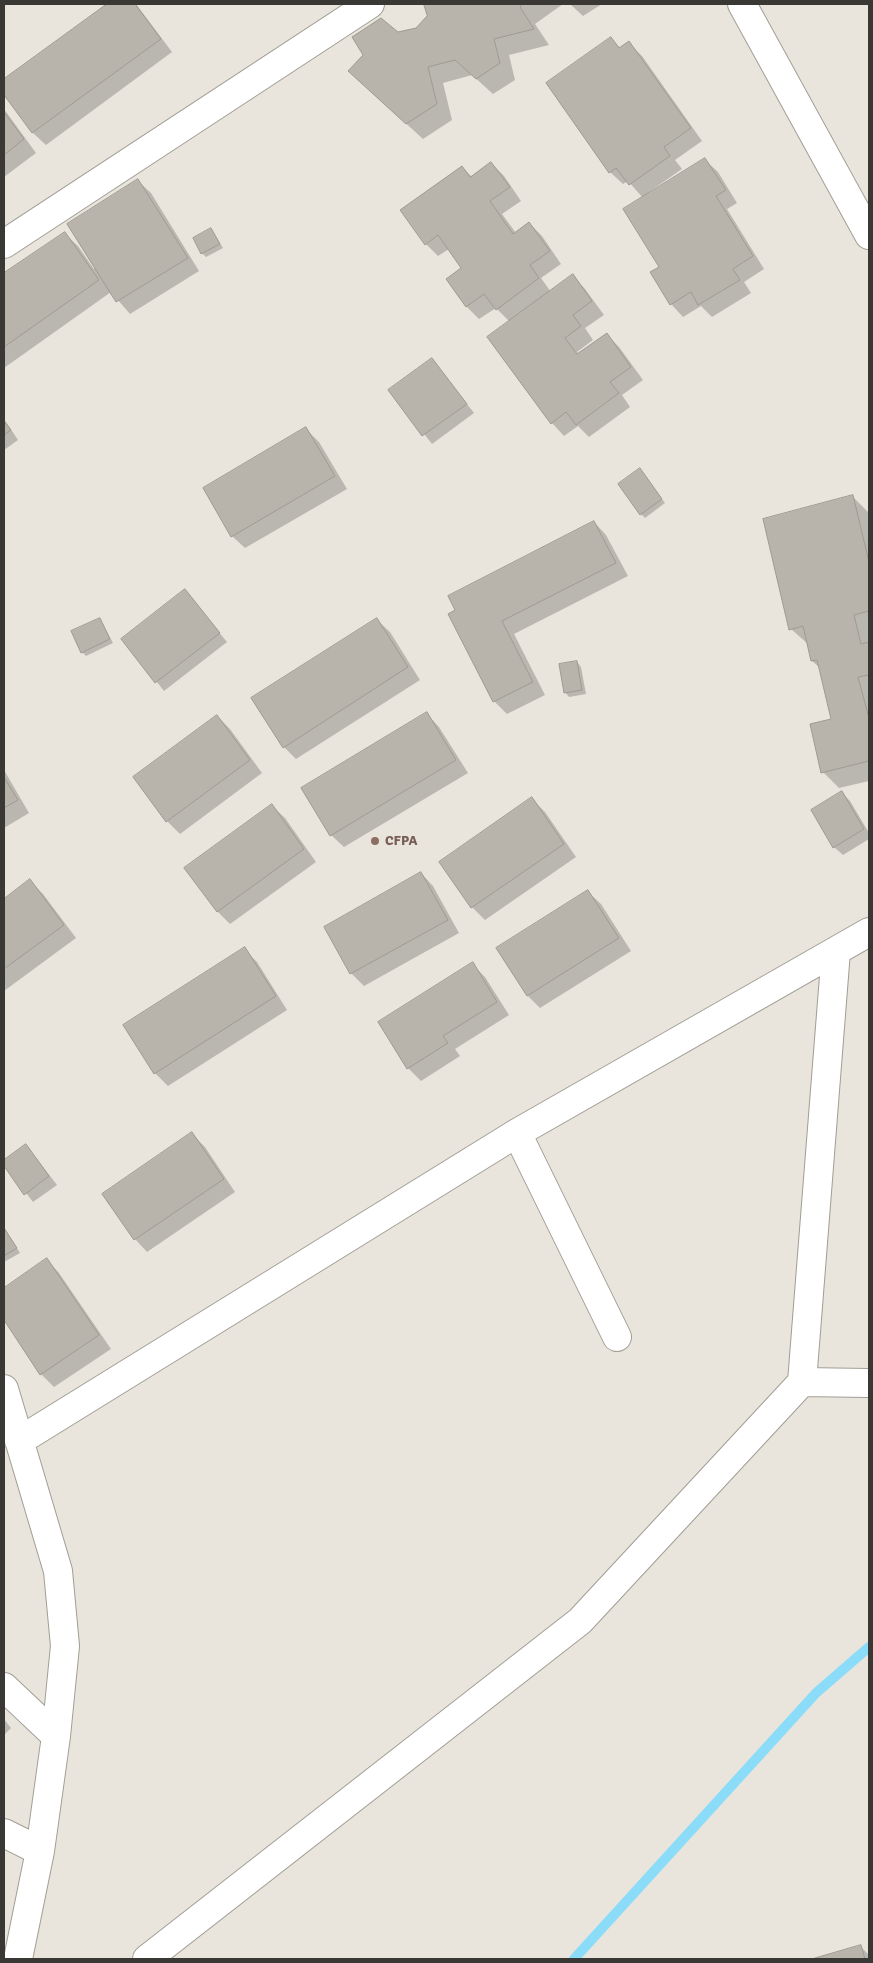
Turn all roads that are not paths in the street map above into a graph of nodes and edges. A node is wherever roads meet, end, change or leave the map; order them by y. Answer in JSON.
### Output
{"nodes":[{"id":1,"x":370,"y":4,"type":"edge"},
{"id":2,"x":742,"y":4,"type":"edge"},
{"id":3,"x":869,"y":235,"type":"edge"},
{"id":4,"x":4,"y":244,"type":"edge"},
{"id":5,"x":869,"y":932,"type":"edge"},
{"id":6,"x":836,"y":952,"type":"junction"},
{"id":7,"x":517,"y":1133,"type":"junction"},
{"id":8,"x":617,"y":1337,"type":"dead end"},
{"id":9,"x":802,"y":1382,"type":"junction"},
{"id":10,"x":869,"y":1383,"type":"edge"},
{"id":11,"x":4,"y":1389,"type":"edge"},
{"id":12,"x":19,"y":1440,"type":"junction"},
{"id":13,"x":4,"y":1687,"type":"edge"},
{"id":14,"x":56,"y":1736,"type":"junction"},
{"id":15,"x":4,"y":1833,"type":"edge"},
{"id":16,"x":40,"y":1851,"type":"junction"},
{"id":17,"x":18,"y":1959,"type":"edge"},
{"id":18,"x":147,"y":1959,"type":"edge"}],
"edges":[{"from":1,"to":4,"type":"street"},
{"from":2,"to":3,"type":"street"},
{"from":5,"to":6,"type":"street"},
{"from":6,"to":7,"type":"street"},
{"from":6,"to":9,"type":"street"},
{"from":7,"to":8,"type":"street"},
{"from":7,"to":12,"type":"street"},
{"from":9,"to":10,"type":"street"},
{"from":9,"to":18,"type":"street"},
{"from":11,"to":12,"type":"street"},
{"from":12,"to":14,"type":"street"},
{"from":13,"to":14,"type":"street"},
{"from":14,"to":16,"type":"street"},
{"from":15,"to":16,"type":"street"},
{"from":16,"to":17,"type":"street"}]}
